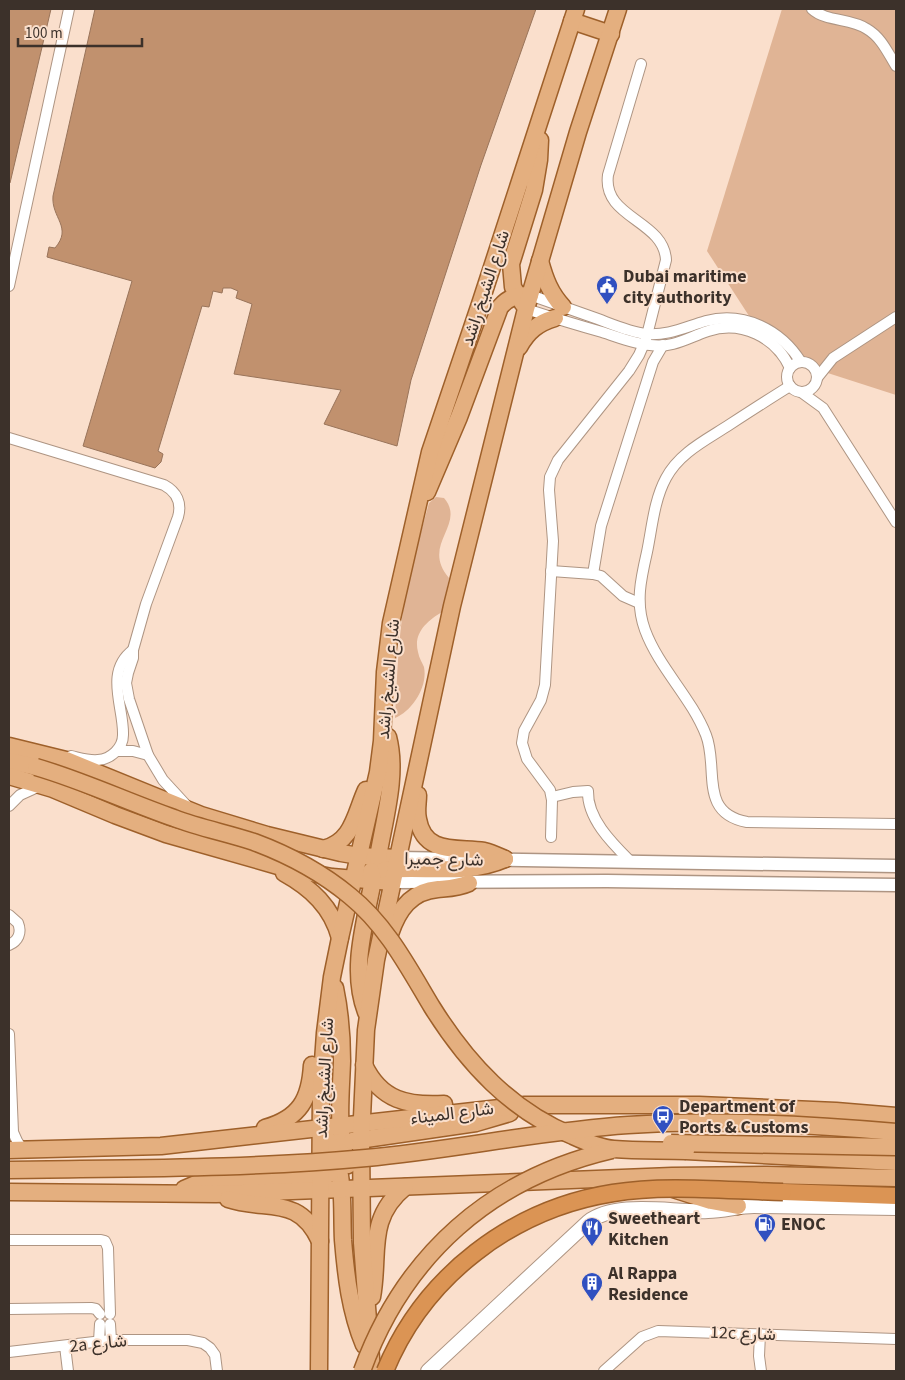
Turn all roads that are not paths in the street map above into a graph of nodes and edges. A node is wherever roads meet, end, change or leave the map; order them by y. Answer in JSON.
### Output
{"nodes":[{"id":1,"x":69,"y":9,"type":"edge"},
{"id":2,"x":618,"y":9,"type":"edge"},
{"id":3,"x":812,"y":9,"type":"edge"},
{"id":4,"x":574,"y":15,"type":"edge"},
{"id":5,"x":611,"y":34,"type":"junction"},
{"id":6,"x":641,"y":64,"type":"dead end"},
{"id":7,"x":896,"y":66,"type":"edge"},
{"id":8,"x":540,"y":120,"type":"junction"},
{"id":9,"x":12,"y":257,"type":"edge"},
{"id":10,"x":540,"y":260,"type":"junction"},
{"id":11,"x":9,"y":286,"type":"edge"},
{"id":12,"x":524,"y":300,"type":"junction"},
{"id":13,"x":559,"y":312,"type":"junction"},
{"id":14,"x":896,"y":318,"type":"edge"},
{"id":15,"x":648,"y":334,"type":"junction"},
{"id":16,"x":644,"y":344,"type":"junction"},
{"id":17,"x":664,"y":346,"type":"junction"},
{"id":18,"x":514,"y":357,"type":"junction"},
{"id":19,"x":833,"y":358,"type":"junction"},
{"id":20,"x":803,"y":362,"type":"junction"},
{"id":21,"x":790,"y":368,"type":"junction"},
{"id":22,"x":817,"y":380,"type":"junction"},
{"id":23,"x":790,"y":386,"type":"junction"},
{"id":24,"x":801,"y":392,"type":"junction"},
{"id":25,"x":822,"y":408,"type":"junction"},
{"id":26,"x":9,"y":438,"type":"edge"},
{"id":27,"x":414,"y":521,"type":"junction"},
{"id":28,"x":896,"y":522,"type":"edge"},
{"id":29,"x":551,"y":571,"type":"junction"},
{"id":30,"x":593,"y":574,"type":"junction"},
{"id":31,"x":639,"y":603,"type":"junction"},
{"id":32,"x":133,"y":650,"type":"junction"},
{"id":33,"x":383,"y":721,"type":"junction"},
{"id":34,"x":9,"y":746,"type":"edge"},
{"id":35,"x":117,"y":751,"type":"junction"},
{"id":36,"x":148,"y":755,"type":"junction"},
{"id":37,"x":9,"y":761,"type":"edge"},
{"id":38,"x":42,"y":761,"type":"junction"},
{"id":39,"x":416,"y":771,"type":"junction"},
{"id":40,"x":378,"y":772,"type":"junction"},
{"id":41,"x":9,"y":776,"type":"edge"},
{"id":42,"x":42,"y":785,"type":"junction"},
{"id":43,"x":552,"y":796,"type":"junction"},
{"id":44,"x":9,"y":806,"type":"edge"},
{"id":45,"x":202,"y":815,"type":"junction"},
{"id":46,"x":896,"y":824,"type":"edge"},
{"id":47,"x":552,"y":837,"type":"dead end"},
{"id":48,"x":323,"y":848,"type":"junction"},
{"id":49,"x":505,"y":859,"type":"junction"},
{"id":50,"x":261,"y":862,"type":"junction"},
{"id":51,"x":631,"y":862,"type":"junction"},
{"id":52,"x":896,"y":866,"type":"edge"},
{"id":53,"x":375,"y":869,"type":"junction"},
{"id":54,"x":469,"y":882,"type":"junction"},
{"id":55,"x":896,"y":885,"type":"edge"},
{"id":56,"x":9,"y":914,"type":"edge"},
{"id":57,"x":340,"y":938,"type":"junction"},
{"id":58,"x":10,"y":947,"type":"edge"},
{"id":59,"x":376,"y":960,"type":"junction"},
{"id":60,"x":332,"y":977,"type":"junction"},
{"id":61,"x":328,"y":1005,"type":"junction"},
{"id":62,"x":367,"y":1015,"type":"junction"},
{"id":63,"x":9,"y":1034,"type":"edge"},
{"id":64,"x":364,"y":1065,"type":"junction"},
{"id":65,"x":525,"y":1105,"type":"junction"},
{"id":66,"x":488,"y":1108,"type":"junction"},
{"id":67,"x":896,"y":1116,"type":"edge"},
{"id":68,"x":341,"y":1126,"type":"junction"},
{"id":69,"x":321,"y":1128,"type":"junction"},
{"id":70,"x":13,"y":1132,"type":"junction"},
{"id":71,"x":896,"y":1132,"type":"edge"},
{"id":72,"x":361,"y":1138,"type":"junction"},
{"id":73,"x":222,"y":1139,"type":"junction"},
{"id":74,"x":896,"y":1147,"type":"edge"},
{"id":75,"x":14,"y":1148,"type":"edge"},
{"id":76,"x":332,"y":1150,"type":"junction"},
{"id":77,"x":896,"y":1162,"type":"edge"},
{"id":78,"x":344,"y":1168,"type":"junction"},
{"id":79,"x":9,"y":1170,"type":"edge"},
{"id":80,"x":646,"y":1177,"type":"junction"},
{"id":81,"x":896,"y":1178,"type":"edge"},
{"id":82,"x":320,"y":1183,"type":"junction"},
{"id":83,"x":405,"y":1187,"type":"junction"},
{"id":84,"x":342,"y":1189,"type":"junction"},
{"id":85,"x":361,"y":1189,"type":"junction"},
{"id":86,"x":9,"y":1192,"type":"edge"},
{"id":87,"x":173,"y":1194,"type":"junction"},
{"id":88,"x":216,"y":1194,"type":"junction"},
{"id":89,"x":896,"y":1196,"type":"edge"},
{"id":90,"x":738,"y":1206,"type":"junction"},
{"id":91,"x":896,"y":1208,"type":"edge"},
{"id":92,"x":9,"y":1240,"type":"edge"},
{"id":93,"x":320,"y":1241,"type":"junction"},
{"id":94,"x":9,"y":1309,"type":"edge"},
{"id":95,"x":367,"y":1316,"type":"junction"},
{"id":96,"x":105,"y":1319,"type":"junction"},
{"id":97,"x":764,"y":1334,"type":"junction"},
{"id":98,"x":896,"y":1339,"type":"edge"},
{"id":99,"x":111,"y":1340,"type":"junction"},
{"id":100,"x":99,"y":1341,"type":"junction"},
{"id":101,"x":65,"y":1346,"type":"junction"},
{"id":102,"x":9,"y":1352,"type":"edge"},
{"id":103,"x":368,"y":1368,"type":"edge"},
{"id":104,"x":217,"y":1370,"type":"edge"},
{"id":105,"x":68,"y":1371,"type":"edge"},
{"id":106,"x":319,"y":1371,"type":"edge"},
{"id":107,"x":385,"y":1371,"type":"edge"},
{"id":108,"x":428,"y":1371,"type":"edge"},
{"id":109,"x":604,"y":1371,"type":"edge"},
{"id":110,"x":762,"y":1371,"type":"edge"}],
"edges":[{"from":1,"to":9,"type":"street"},
{"from":2,"to":5,"type":"main road","name":"شارع الشيخ راشد"},
{"from":3,"to":7,"type":"street"},
{"from":4,"to":5,"type":"main road"},
{"from":4,"to":8,"type":"main road","name":"شارع الشيخ راشد"},
{"from":5,"to":10,"type":"main road","name":"شارع الشيخ راشد"},
{"from":6,"to":15,"type":"street"},
{"from":8,"to":12,"type":"main road"},
{"from":8,"to":27,"type":"main road","name":"شارع الشيخ راشد"},
{"from":9,"to":11,"type":"street"},
{"from":10,"to":12,"type":"main road","name":"شارع الشيخ راشد"},
{"from":10,"to":13,"type":"main road"},
{"from":12,"to":13,"type":"street"},
{"from":12,"to":18,"type":"main road","name":"شارع الشيخ راشد"},
{"from":12,"to":27,"type":"main road"},
{"from":13,"to":15,"type":"street"},
{"from":13,"to":16,"type":"street"},
{"from":13,"to":18,"type":"main road"},
{"from":14,"to":19,"type":"street"},
{"from":15,"to":16,"type":"street"},
{"from":15,"to":20,"type":"street"},
{"from":16,"to":17,"type":"street"},
{"from":16,"to":29,"type":"street"},
{"from":17,"to":21,"type":"street"},
{"from":17,"to":30,"type":"street"},
{"from":18,"to":39,"type":"main road","name":"شارع الشيخ راشد"},
{"from":19,"to":20,"type":"street"},
{"from":19,"to":22,"type":"street"},
{"from":20,"to":21,"type":"street"},
{"from":20,"to":22,"type":"street"},
{"from":21,"to":23,"type":"street"},
{"from":22,"to":24,"type":"street"},
{"from":22,"to":25,"type":"street"},
{"from":23,"to":24,"type":"street"},
{"from":23,"to":31,"type":"street"},
{"from":24,"to":25,"type":"street"},
{"from":25,"to":28,"type":"street"},
{"from":26,"to":32,"type":"street"},
{"from":27,"to":33,"type":"main road","name":"شارع الشيخ راشد"},
{"from":29,"to":30,"type":"street"},
{"from":29,"to":43,"type":"street"},
{"from":30,"to":31,"type":"street"},
{"from":31,"to":46,"type":"street"},
{"from":32,"to":35,"type":"street"},
{"from":32,"to":36,"type":"street"},
{"from":33,"to":40,"type":"main road","name":"شارع الشيخ راشد"},
{"from":33,"to":53,"type":"main road"},
{"from":34,"to":38,"type":"main road","name":"شارع جميرا"},
{"from":35,"to":36,"type":"street"},
{"from":35,"to":38,"type":"street"},
{"from":36,"to":45,"type":"street"},
{"from":37,"to":38,"type":"main road"},
{"from":38,"to":45,"type":"main road","name":"شارع جميرا"},
{"from":38,"to":77,"type":"main road","bridge":true},
{"from":39,"to":49,"type":"main road"},
{"from":39,"to":53,"type":"main road","name":"شارع الشيخ راشد"},
{"from":40,"to":48,"type":"main road"},
{"from":40,"to":53,"type":"main road","name":"شارع الشيخ راشد"},
{"from":41,"to":42,"type":"main road"},
{"from":42,"to":44,"type":"street"},
{"from":42,"to":50,"type":"main road"},
{"from":43,"to":47,"type":"street"},
{"from":43,"to":51,"type":"street"},
{"from":45,"to":48,"type":"main road","name":"شارع جميرا"},
{"from":48,"to":53,"type":"main road","name":"شارع جميرا"},
{"from":49,"to":51,"type":"street","name":"شارع جميرا"},
{"from":49,"to":53,"type":"main road"},
{"from":50,"to":53,"type":"main road"},
{"from":50,"to":57,"type":"main road"},
{"from":51,"to":52,"type":"street","name":"شارع جميرا"},
{"from":53,"to":54,"type":"street","name":"شارع جميرا"},
{"from":53,"to":57,"type":"main road","name":"شارع الشيخ راشد"},
{"from":53,"to":59,"type":"main road","name":"شارع الشيخ راشد"},
{"from":53,"to":62,"type":"main road"},
{"from":54,"to":55,"type":"street","name":"شارع جميرا"},
{"from":54,"to":59,"type":"main road"},
{"from":56,"to":58,"type":"street"},
{"from":57,"to":60,"type":"main road","name":"شارع الشيخ راشد"},
{"from":59,"to":62,"type":"main road","name":"شارع الشيخ راشد"},
{"from":60,"to":61,"type":"main road","name":"شارع الشيخ راشد"},
{"from":60,"to":68,"type":"main road"},
{"from":61,"to":69,"type":"main road","name":"شارع الشيخ راشد"},
{"from":61,"to":73,"type":"main road"},
{"from":62,"to":64,"type":"main road","name":"شارع الشيخ راشد"},
{"from":63,"to":70,"type":"street"},
{"from":64,"to":66,"type":"main road"},
{"from":64,"to":72,"type":"main road","name":"شارع الشيخ راشد"},
{"from":65,"to":66,"type":"main road","name":"شارع الميناء"},
{"from":65,"to":67,"type":"main road","name":"شارع الميناء"},
{"from":65,"to":72,"type":"main road"},
{"from":66,"to":72,"type":"main road","name":"شارع الميناء"},
{"from":68,"to":69,"type":"main road","name":"شارع الميناء"},
{"from":68,"to":72,"type":"main road","name":"شارع الميناء"},
{"from":68,"to":76,"type":"main road"},
{"from":69,"to":73,"type":"main road","name":"شارع الميناء"},
{"from":69,"to":76,"type":"main road"},
{"from":70,"to":75,"type":"street"},
{"from":70,"to":75,"type":"street"},
{"from":71,"to":79,"type":"main road","bridge":true},
{"from":72,"to":76,"type":"main road"},
{"from":72,"to":78,"type":"main road"},
{"from":72,"to":85,"type":"main road","name":"شارع الشيخ راشد"},
{"from":73,"to":75,"type":"main road","name":"شارع الميناء"},
{"from":74,"to":103,"type":"main road","bridge":true},
{"from":76,"to":78,"type":"main road"},
{"from":76,"to":82,"type":"main road","name":"شارع الشيخ راشد"},
{"from":78,"to":82,"type":"main road"},
{"from":78,"to":84,"type":"main road"},
{"from":78,"to":85,"type":"main road"},
{"from":80,"to":81,"type":"main road"},
{"from":80,"to":83,"type":"main road"},
{"from":80,"to":90,"type":"main road"},
{"from":82,"to":84,"type":"main road"},
{"from":82,"to":87,"type":"main road"},
{"from":82,"to":88,"type":"main road"},
{"from":82,"to":93,"type":"main road","name":"شارع الشيخ راشد"},
{"from":83,"to":85,"type":"main road"},
{"from":83,"to":95,"type":"main road"},
{"from":84,"to":85,"type":"main road"},
{"from":84,"to":103,"type":"main road"},
{"from":85,"to":95,"type":"main road","name":"شارع الشيخ راشد"},
{"from":86,"to":87,"type":"main road"},
{"from":87,"to":88,"type":"main road"},
{"from":88,"to":93,"type":"main road"},
{"from":89,"to":107,"type":"highway","bridge":true},
{"from":90,"to":91,"type":"main road"},
{"from":90,"to":108,"type":"main road"},
{"from":92,"to":96,"type":"street"},
{"from":93,"to":106,"type":"main road","name":"شارع الشيخ راشد"},
{"from":94,"to":96,"type":"street"},
{"from":95,"to":103,"type":"main road","name":"شارع الشيخ راشد"},
{"from":96,"to":99,"type":"street"},
{"from":96,"to":100,"type":"street"},
{"from":97,"to":98,"type":"street","name":"12c شارع"},
{"from":97,"to":109,"type":"street","name":"12c شارع"},
{"from":97,"to":110,"type":"street"},
{"from":99,"to":100,"type":"street","name":"2a شارع"},
{"from":99,"to":104,"type":"street","name":"2a شارع"},
{"from":100,"to":101,"type":"street","name":"2a شارع"},
{"from":101,"to":102,"type":"street","name":"2a شارع"},
{"from":101,"to":105,"type":"street"}]}
